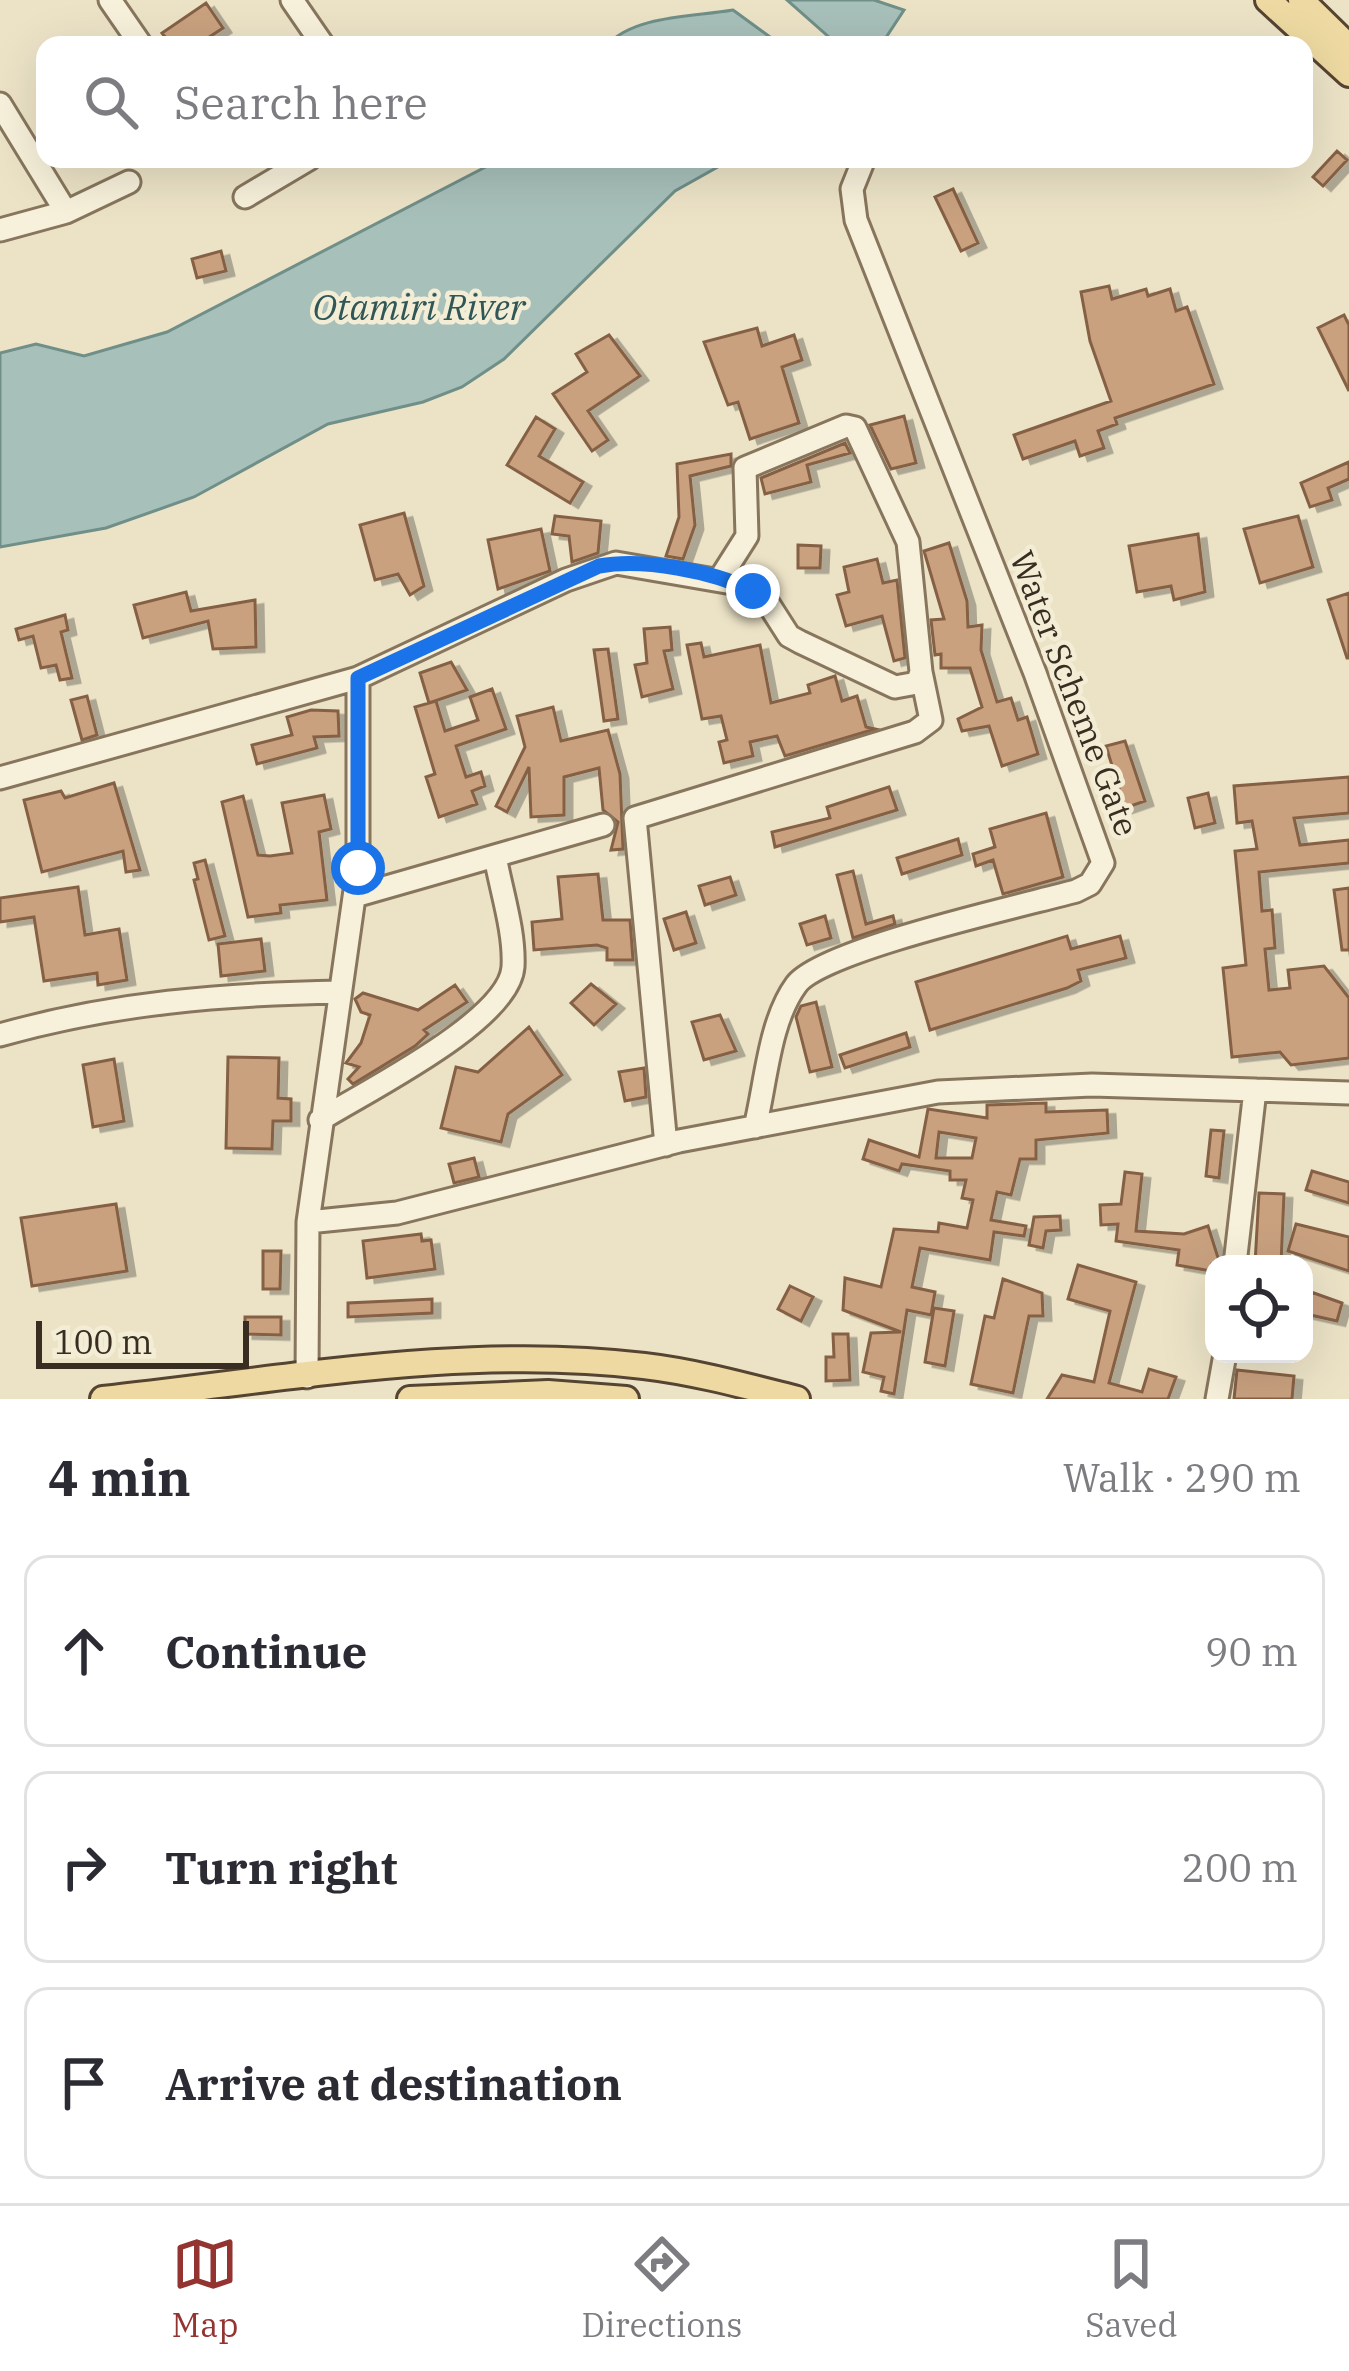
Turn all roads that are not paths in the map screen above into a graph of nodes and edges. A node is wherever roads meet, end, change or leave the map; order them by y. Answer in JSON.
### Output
{"nodes":[{"id":1,"x":110,"y":0,"type":"edge"},
{"id":2,"x":292,"y":0,"type":"edge"},
{"id":3,"x":1301,"y":0,"type":"edge"},
{"id":4,"x":1275,"y":2,"type":"edge"},
{"id":5,"x":135,"y":36,"type":"edge"},
{"id":6,"x":317,"y":36,"type":"edge"},
{"id":7,"x":1310,"y":36,"type":"edge"},
{"id":8,"x":1313,"y":39,"type":"edge"},
{"id":9,"x":1349,"y":47,"type":"edge"},
{"id":10,"x":1349,"y":74,"type":"edge"},
{"id":11,"x":0,"y":104,"type":"edge"},
{"id":12,"x":36,"y":163,"type":"edge"},
{"id":13,"x":39,"y":168,"type":"edge"},
{"id":14,"x":295,"y":168,"type":"edge"},
{"id":15,"x":860,"y":168,"type":"edge"},
{"id":16,"x":129,"y":182,"type":"dead end"},
{"id":17,"x":245,"y":197,"type":"dead end"},
{"id":18,"x":66,"y":212,"type":"junction"},
{"id":19,"x":0,"y":230,"type":"edge"},
{"id":20,"x":721,"y":578,"type":"junction"},
{"id":21,"x":922,"y":672,"type":"junction"},
{"id":22,"x":358,"y":678,"type":"junction"},
{"id":23,"x":0,"y":778,"type":"edge"},
{"id":24,"x":603,"y":825,"type":"dead end"},
{"id":25,"x":495,"y":856,"type":"junction"},
{"id":26,"x":355,"y":896,"type":"junction"},
{"id":27,"x":340,"y":992,"type":"junction"},
{"id":28,"x":0,"y":1035,"type":"edge"},
{"id":29,"x":1255,"y":1090,"type":"junction"},
{"id":30,"x":1349,"y":1093,"type":"edge"},
{"id":31,"x":320,"y":1120,"type":"junction"},
{"id":32,"x":755,"y":1127,"type":"junction"},
{"id":33,"x":666,"y":1144,"type":"junction"},
{"id":34,"x":308,"y":1222,"type":"junction"},
{"id":35,"x":1236,"y":1255,"type":"edge"},
{"id":36,"x":1223,"y":1363,"type":"edge"},
{"id":37,"x":307,"y":1377,"type":"junction"},
{"id":38,"x":103,"y":1399,"type":"edge"},
{"id":39,"x":410,"y":1399,"type":"edge"},
{"id":40,"x":626,"y":1399,"type":"edge"},
{"id":41,"x":796,"y":1399,"type":"edge"},
{"id":42,"x":1217,"y":1399,"type":"edge"}],
"edges":[{"from":1,"to":5,"type":"street"},
{"from":2,"to":6,"type":"street"},
{"from":3,"to":9,"type":"main road"},
{"from":4,"to":7,"type":"main road"},
{"from":8,"to":10,"type":"main road"},
{"from":11,"to":12,"type":"street"},
{"from":13,"to":18,"type":"street"},
{"from":14,"to":17,"type":"street"},
{"from":15,"to":32,"type":"street","name":"Water Scheme Gate"},
{"from":16,"to":18,"type":"street"},
{"from":18,"to":19,"type":"street"},
{"from":20,"to":21,"type":"street"},
{"from":20,"to":21,"type":"street"},
{"from":20,"to":22,"type":"street"},
{"from":21,"to":33,"type":"street"},
{"from":22,"to":23,"type":"street"},
{"from":22,"to":26,"type":"street"},
{"from":24,"to":25,"type":"street"},
{"from":25,"to":26,"type":"street"},
{"from":25,"to":31,"type":"street"},
{"from":26,"to":27,"type":"street"},
{"from":27,"to":28,"type":"street"},
{"from":27,"to":31,"type":"street"},
{"from":29,"to":30,"type":"street"},
{"from":29,"to":32,"type":"street"},
{"from":29,"to":35,"type":"street"},
{"from":31,"to":34,"type":"street"},
{"from":32,"to":33,"type":"street"},
{"from":33,"to":34,"type":"street"},
{"from":34,"to":37,"type":"street"},
{"from":36,"to":42,"type":"street"},
{"from":37,"to":38,"type":"main road"},
{"from":37,"to":41,"type":"main road"},
{"from":39,"to":40,"type":"main road"}]}
